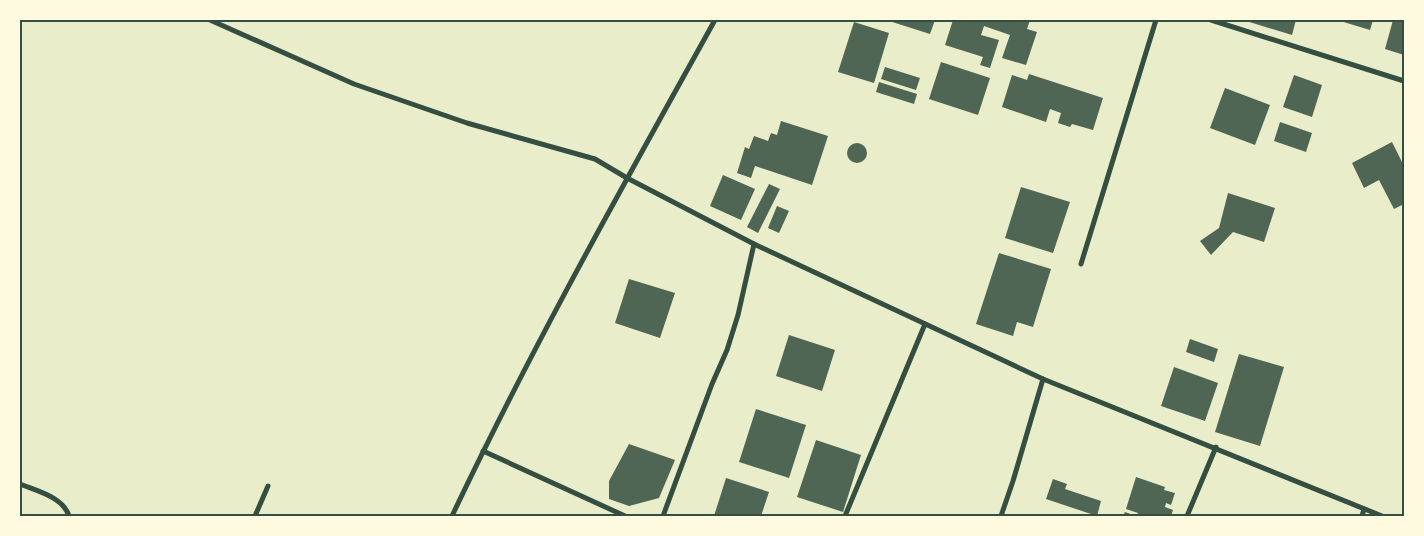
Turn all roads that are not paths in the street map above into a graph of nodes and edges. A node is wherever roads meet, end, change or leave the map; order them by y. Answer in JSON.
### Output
{"nodes":[{"id":1,"x":210,"y":20,"type":"edge"},
{"id":2,"x":715,"y":20,"type":"edge"},
{"id":3,"x":1156,"y":20,"type":"edge"},
{"id":4,"x":1210,"y":20,"type":"edge"},
{"id":5,"x":1404,"y":81,"type":"edge"},
{"id":6,"x":627,"y":178,"type":"junction"},
{"id":7,"x":754,"y":244,"type":"junction"},
{"id":8,"x":1081,"y":264,"type":"dead end"},
{"id":9,"x":925,"y":324,"type":"junction"},
{"id":10,"x":1043,"y":379,"type":"junction"},
{"id":11,"x":1216,"y":448,"type":"junction"},
{"id":12,"x":483,"y":451,"type":"junction"},
{"id":13,"x":20,"y":484,"type":"edge"},
{"id":14,"x":268,"y":486,"type":"dead end"},
{"id":15,"x":1364,"y":509,"type":"junction"},
{"id":16,"x":69,"y":516,"type":"edge"},
{"id":17,"x":255,"y":516,"type":"edge"},
{"id":18,"x":452,"y":516,"type":"edge"},
{"id":19,"x":625,"y":516,"type":"edge"},
{"id":20,"x":662,"y":516,"type":"edge"},
{"id":21,"x":845,"y":516,"type":"edge"},
{"id":22,"x":1000,"y":516,"type":"edge"},
{"id":23,"x":1187,"y":516,"type":"edge"},
{"id":24,"x":1362,"y":516,"type":"edge"},
{"id":25,"x":1382,"y":516,"type":"edge"}],
"edges":[{"from":1,"to":6,"type":"street"},
{"from":2,"to":6,"type":"street"},
{"from":3,"to":8,"type":"street"},
{"from":4,"to":5,"type":"street"},
{"from":6,"to":7,"type":"street"},
{"from":6,"to":12,"type":"street"},
{"from":7,"to":9,"type":"street"},
{"from":7,"to":20,"type":"street"},
{"from":9,"to":10,"type":"street"},
{"from":9,"to":21,"type":"street"},
{"from":10,"to":11,"type":"street"},
{"from":10,"to":22,"type":"street"},
{"from":11,"to":15,"type":"street"},
{"from":11,"to":23,"type":"street"},
{"from":12,"to":18,"type":"street"},
{"from":12,"to":19,"type":"street"},
{"from":13,"to":16,"type":"street"},
{"from":14,"to":17,"type":"street"},
{"from":15,"to":24,"type":"street"},
{"from":15,"to":25,"type":"street"}]}
